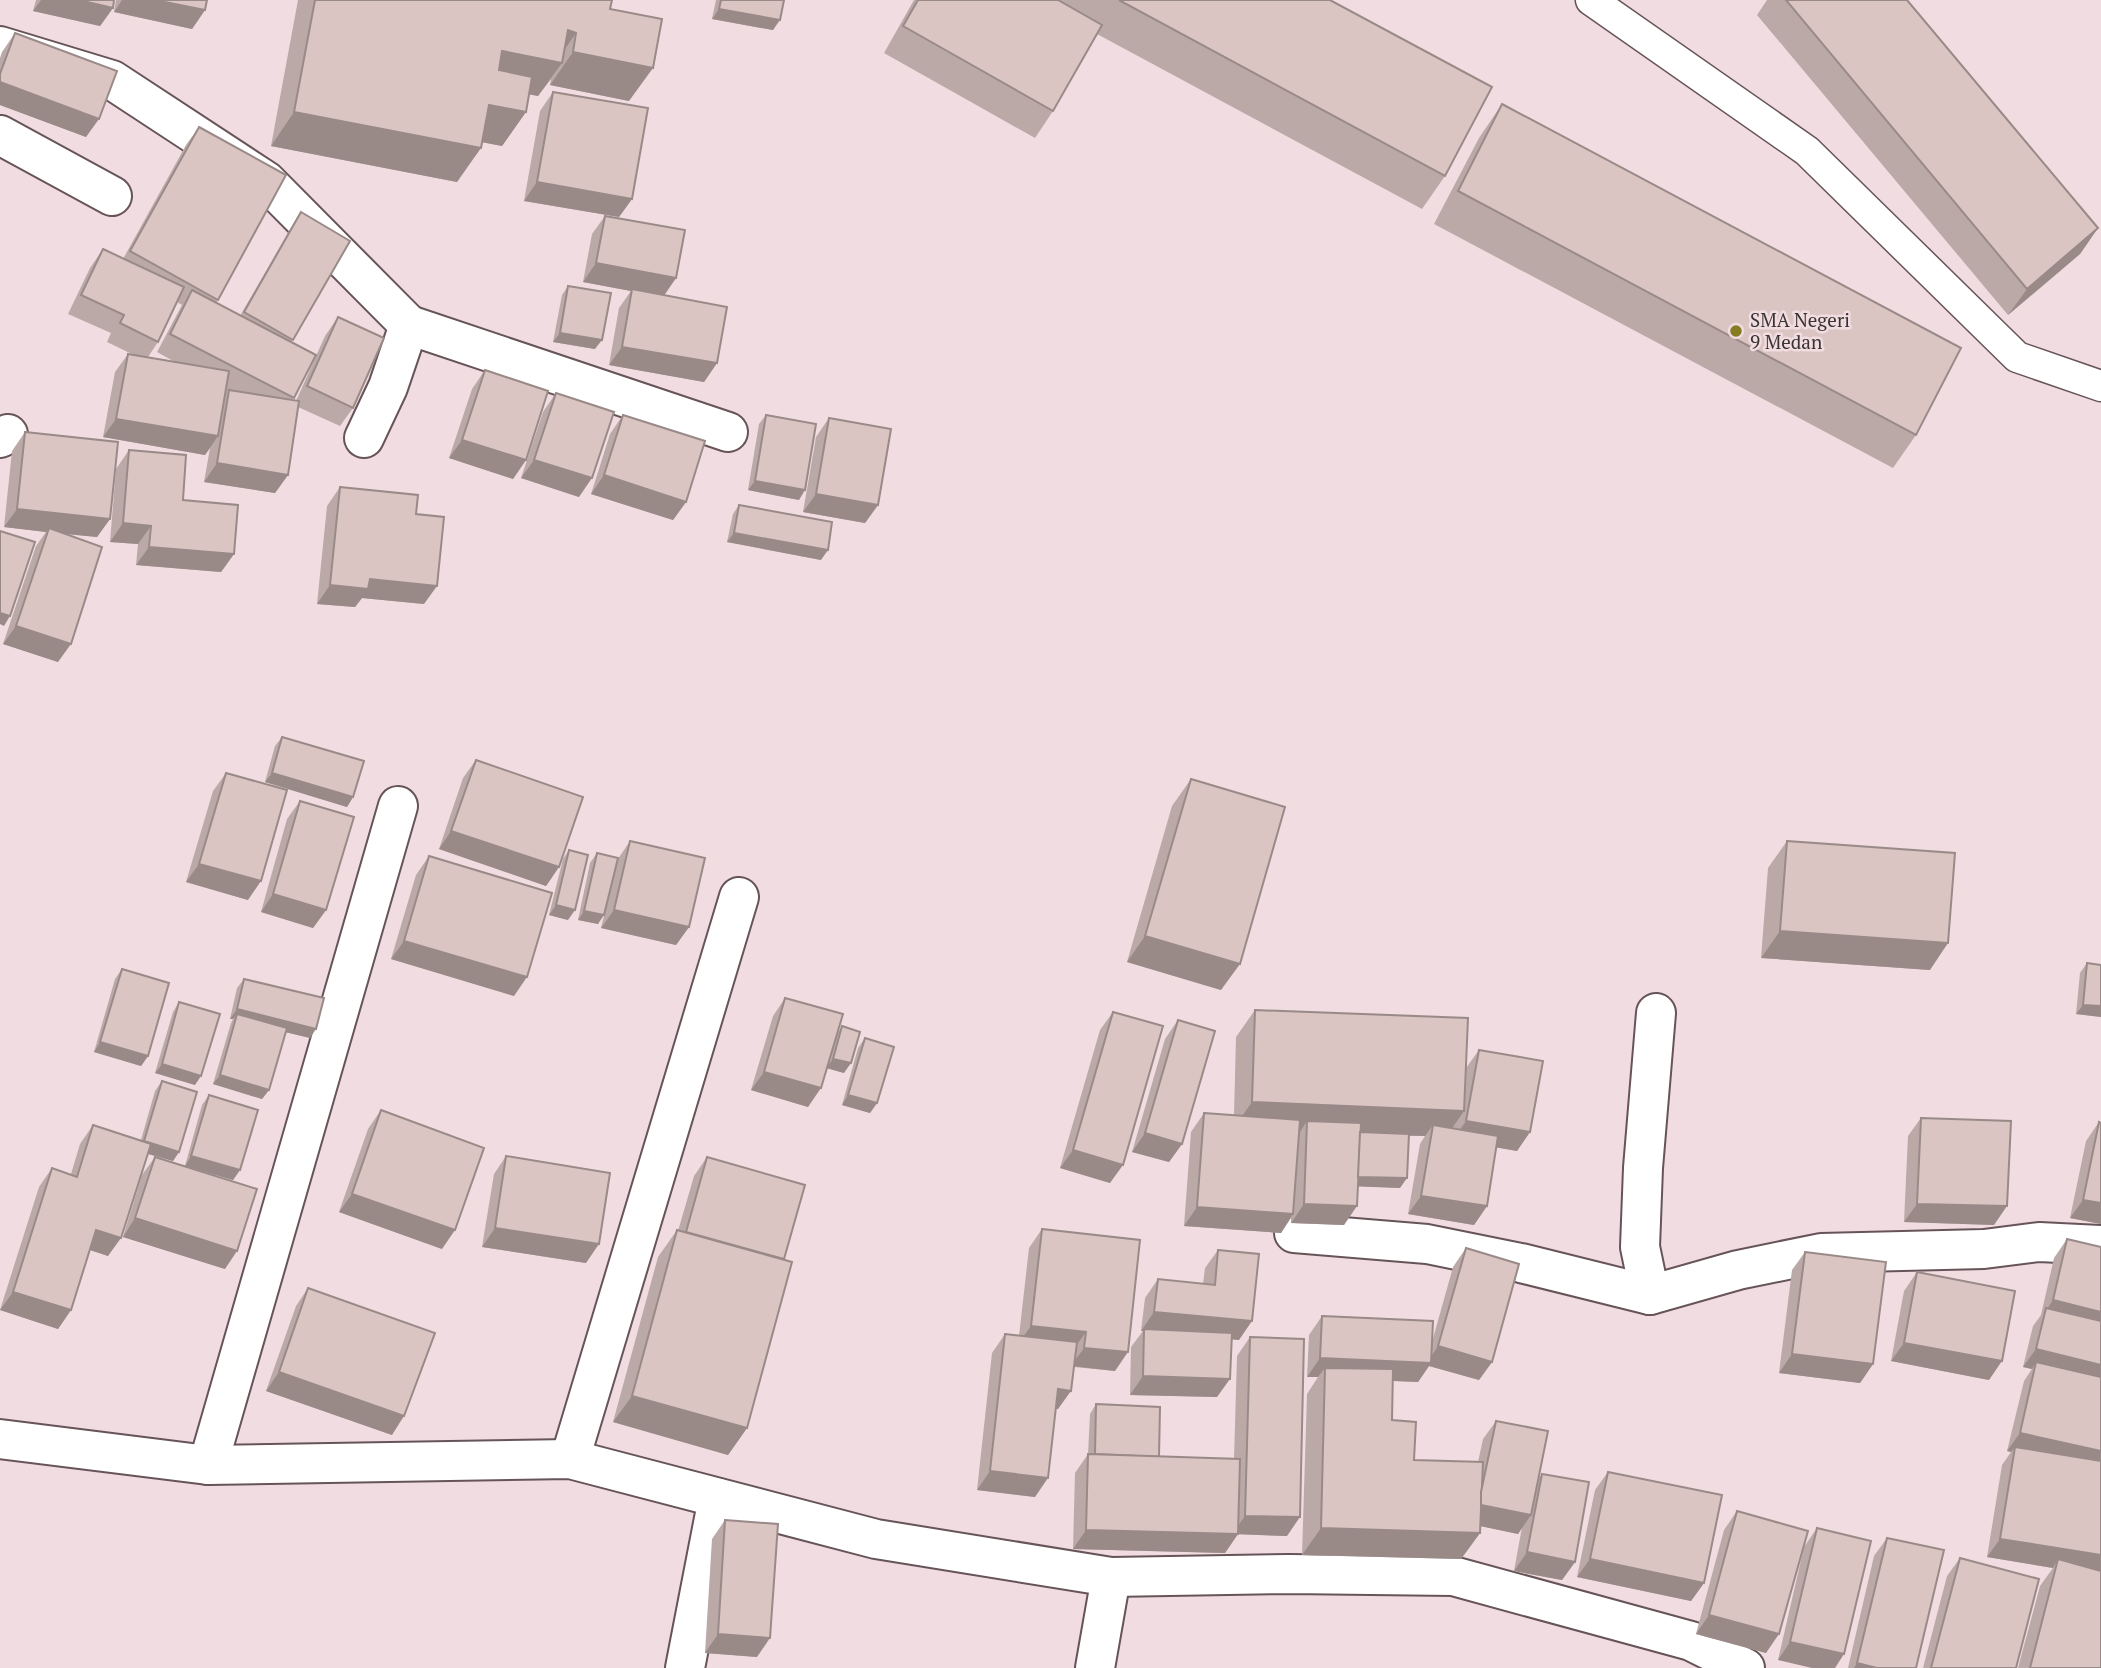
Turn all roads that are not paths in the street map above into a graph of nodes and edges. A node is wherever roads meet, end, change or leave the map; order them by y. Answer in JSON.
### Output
{"nodes":[{"id":1,"x":1591,"y":0,"type":"edge"},
{"id":2,"x":0,"y":46,"type":"edge"},
{"id":3,"x":0,"y":135,"type":"edge"},
{"id":4,"x":112,"y":197,"type":"dead end"},
{"id":5,"x":409,"y":325,"type":"junction"},
{"id":6,"x":2101,"y":386,"type":"edge"},
{"id":7,"x":728,"y":432,"type":"dead end"},
{"id":8,"x":364,"y":438,"type":"dead end"},
{"id":9,"x":398,"y":806,"type":"dead end"},
{"id":10,"x":739,"y":897,"type":"dead end"},
{"id":11,"x":1656,"y":1013,"type":"dead end"},
{"id":12,"x":1294,"y":1233,"type":"edge"},
{"id":13,"x":2101,"y":1245,"type":"edge"},
{"id":14,"x":1650,"y":1294,"type":"junction"},
{"id":15,"x":0,"y":1439,"type":"edge"},
{"id":16,"x":570,"y":1459,"type":"junction"},
{"id":17,"x":208,"y":1465,"type":"junction"},
{"id":18,"x":718,"y":1498,"type":"junction"},
{"id":19,"x":1111,"y":1577,"type":"junction"},
{"id":20,"x":685,"y":1668,"type":"edge"},
{"id":21,"x":1095,"y":1668,"type":"edge"},
{"id":22,"x":1745,"y":1668,"type":"edge"}],
"edges":[{"from":1,"to":6,"type":"lane"},
{"from":2,"to":5,"type":"street"},
{"from":3,"to":4,"type":"street"},
{"from":5,"to":7,"type":"street"},
{"from":5,"to":8,"type":"street"},
{"from":9,"to":17,"type":"street"},
{"from":10,"to":16,"type":"street"},
{"from":11,"to":14,"type":"street"},
{"from":12,"to":14,"type":"street"},
{"from":13,"to":14,"type":"street"},
{"from":15,"to":17,"type":"street"},
{"from":16,"to":17,"type":"street"},
{"from":16,"to":18,"type":"street"},
{"from":18,"to":19,"type":"street"},
{"from":18,"to":20,"type":"street"},
{"from":19,"to":21,"type":"street"},
{"from":19,"to":22,"type":"street"}]}
